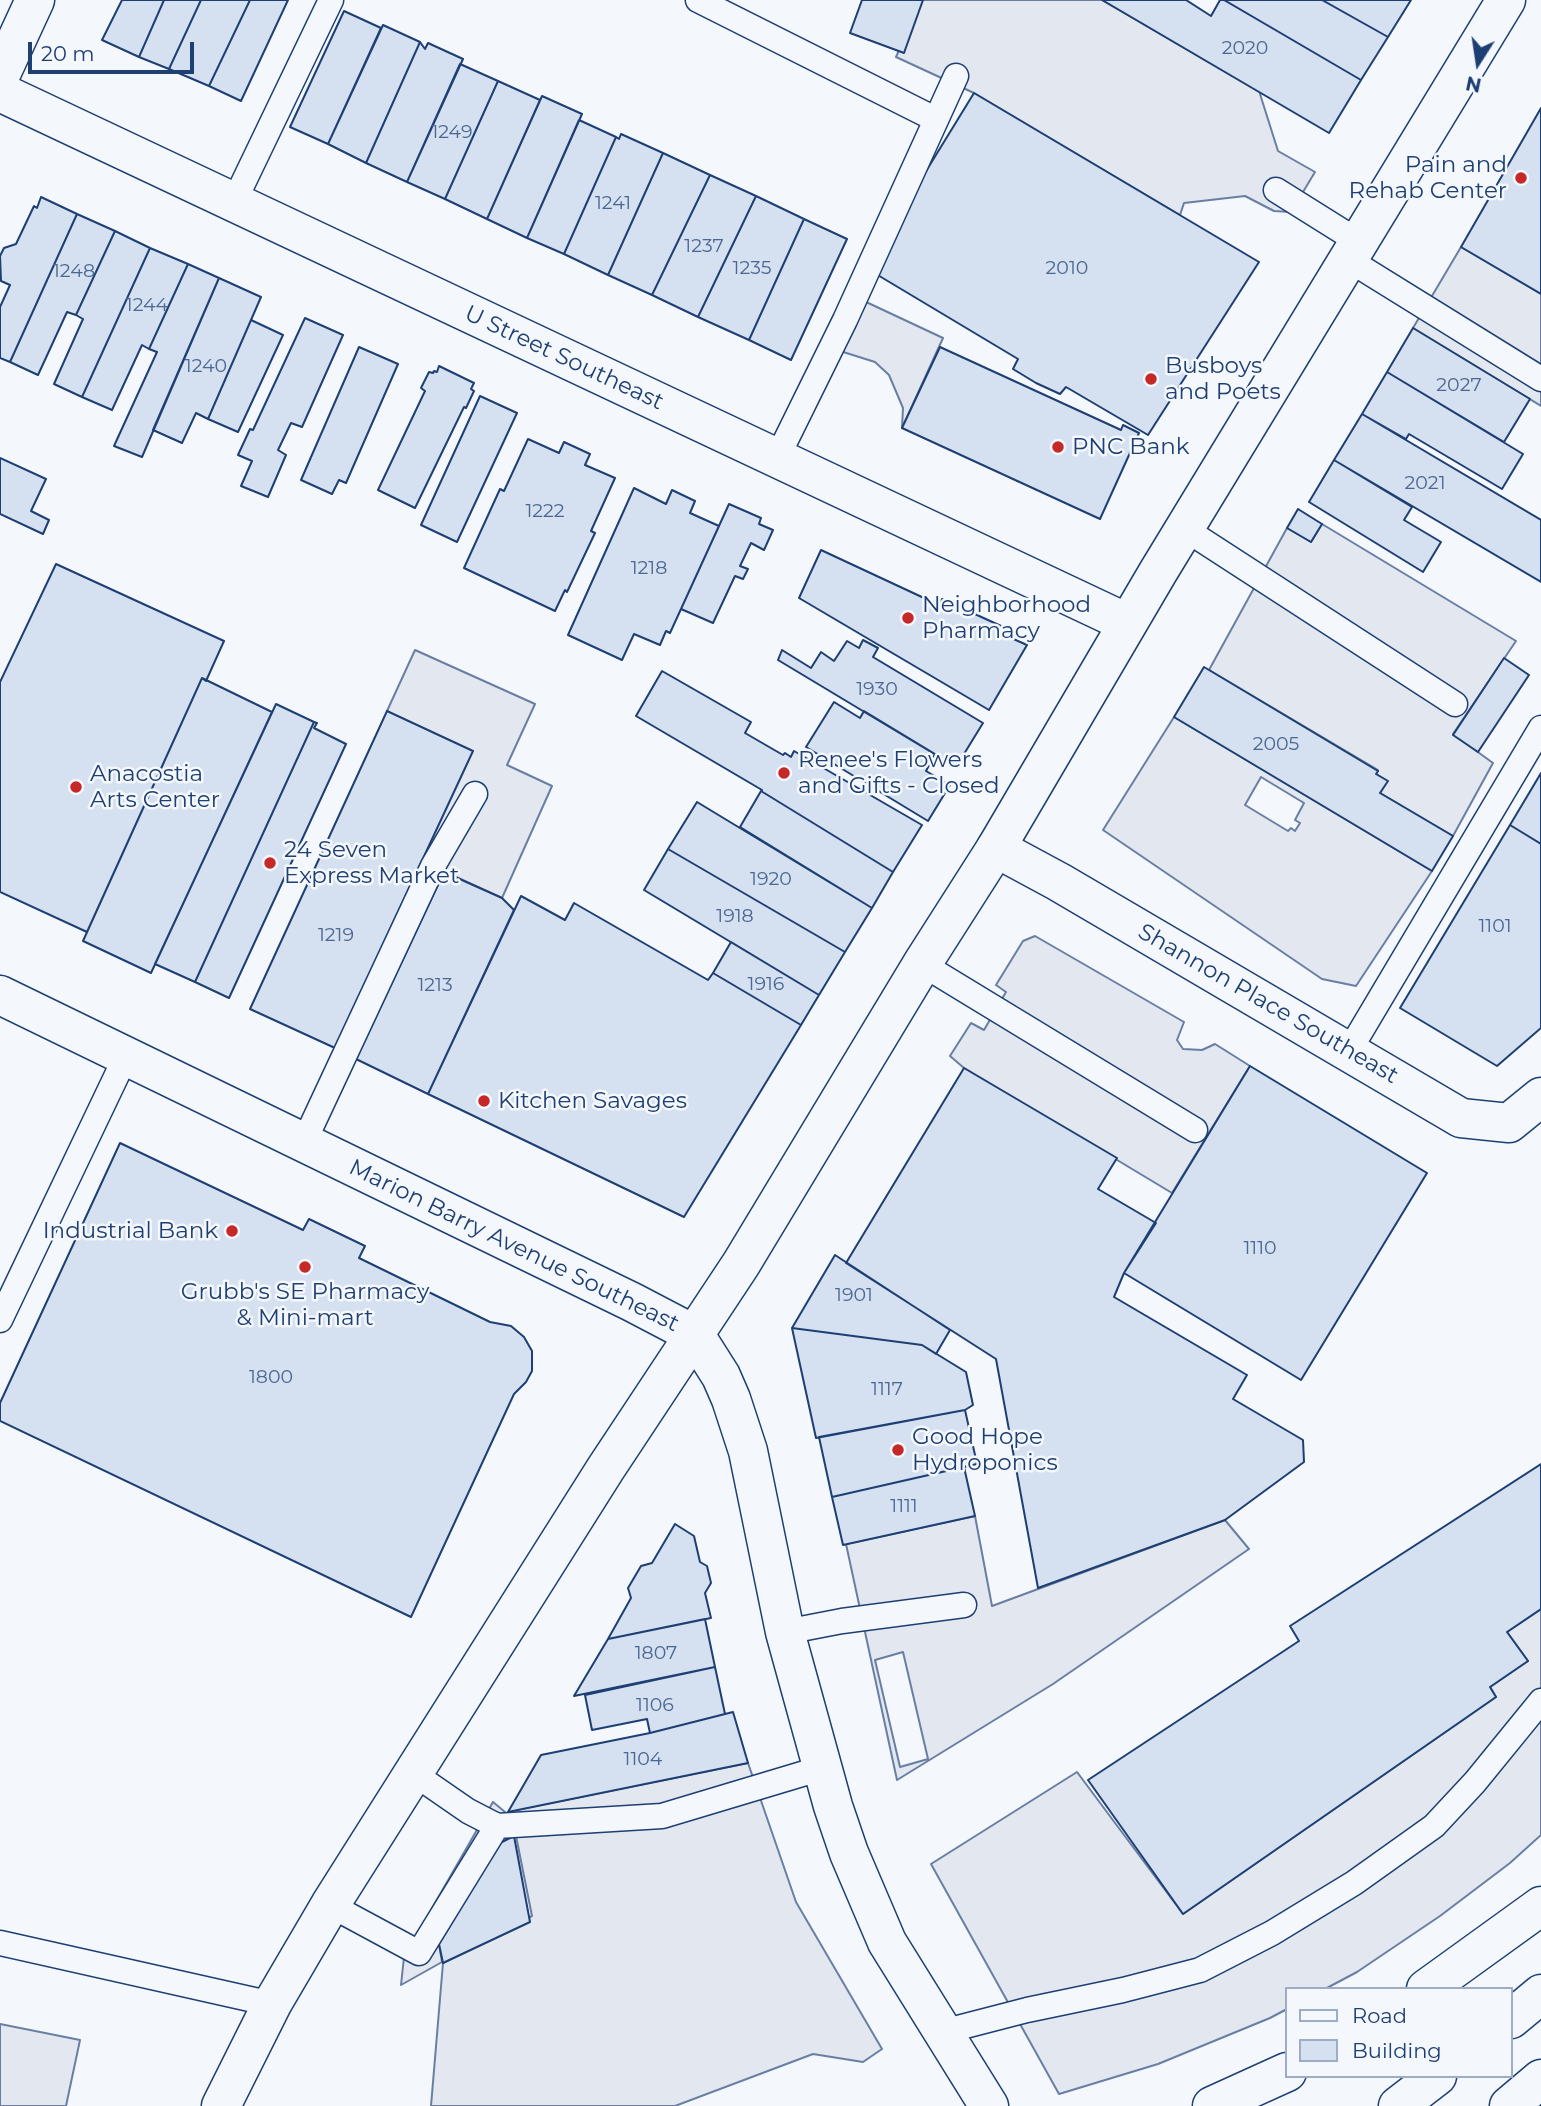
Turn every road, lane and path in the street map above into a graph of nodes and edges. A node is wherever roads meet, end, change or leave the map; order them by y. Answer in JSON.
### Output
{"nodes":[{"id":1,"x":35,"y":0,"type":"edge"},
{"id":2,"x":331,"y":0,"type":"edge"},
{"id":3,"x":698,"y":0,"type":"edge"},
{"id":4,"x":1506,"y":0,"type":"edge"},
{"id":5,"x":0,"y":76,"type":"edge"},
{"id":6,"x":956,"y":76,"type":"dead end"},
{"id":7,"x":0,"y":92,"type":"edge"},
{"id":8,"x":935,"y":119,"type":"junction"},
{"id":9,"x":1276,"y":190,"type":"dead end"},
{"id":10,"x":234,"y":202,"type":"junction"},
{"id":11,"x":1354,"y":251,"type":"junction"},
{"id":12,"x":1541,"y":379,"type":"edge"},
{"id":13,"x":776,"y":458,"type":"junction"},
{"id":14,"x":1185,"y":530,"type":"junction"},
{"id":15,"x":1128,"y":623,"type":"junction"},
{"id":16,"x":1455,"y":704,"type":"dead end"},
{"id":17,"x":1541,"y":728,"type":"edge"},
{"id":18,"x":475,"y":794,"type":"dead end"},
{"id":19,"x":996,"y":848,"type":"junction"},
{"id":20,"x":922,"y":964,"type":"junction"},
{"id":21,"x":0,"y":995,"type":"edge"},
{"id":22,"x":1349,"y":1051,"type":"junction"},
{"id":23,"x":126,"y":1056,"type":"junction"},
{"id":24,"x":1541,"y":1097,"type":"edge"},
{"id":25,"x":1195,"y":1130,"type":"dead end"},
{"id":26,"x":304,"y":1142,"type":"junction"},
{"id":27,"x":0,"y":1320,"type":"edge"},
{"id":28,"x":695,"y":1335,"type":"junction"},
{"id":29,"x":964,"y":1605,"type":"dead end"},
{"id":30,"x":785,"y":1632,"type":"junction"},
{"id":31,"x":1541,"y":1701,"type":"edge"},
{"id":32,"x":822,"y":1768,"type":"junction"},
{"id":33,"x":413,"y":1773,"type":"junction"},
{"id":34,"x":497,"y":1826,"type":"junction"},
{"id":35,"x":330,"y":1905,"type":"junction"},
{"id":36,"x":1541,"y":1906,"type":"edge"},
{"id":37,"x":0,"y":1943,"type":"edge"},
{"id":38,"x":1429,"y":1987,"type":"edge"},
{"id":39,"x":1541,"y":1994,"type":"edge"},
{"id":40,"x":272,"y":2004,"type":"junction"},
{"id":41,"x":1513,"y":2018,"type":"edge"},
{"id":42,"x":942,"y":2032,"type":"junction"},
{"id":43,"x":1286,"y":2072,"type":"edge"},
{"id":44,"x":1434,"y":2078,"type":"edge"},
{"id":45,"x":1541,"y":2079,"type":"edge"},
{"id":46,"x":221,"y":2106,"type":"edge"},
{"id":47,"x":989,"y":2106,"type":"edge"},
{"id":48,"x":1212,"y":2106,"type":"edge"},
{"id":49,"x":1398,"y":2106,"type":"edge"},
{"id":50,"x":1508,"y":2106,"type":"edge"}],
"edges":[{"from":1,"to":5,"type":"main road"},
{"from":2,"to":10,"type":"lane"},
{"from":3,"to":8,"type":"lane"},
{"from":4,"to":11,"type":"main road"},
{"from":6,"to":8,"type":"lane"},
{"from":7,"to":10,"type":"main road","name":"U Street Southeast"},
{"from":8,"to":13,"type":"lane"},
{"from":9,"to":11,"type":"lane"},
{"from":10,"to":13,"type":"main road","name":"U Street Southeast"},
{"from":11,"to":12,"type":"lane"},
{"from":11,"to":14,"type":"main road"},
{"from":13,"to":15,"type":"main road","name":"U Street Southeast"},
{"from":14,"to":15,"type":"main road"},
{"from":14,"to":16,"type":"lane"},
{"from":15,"to":19,"type":"main road"},
{"from":17,"to":22,"type":"lane"},
{"from":18,"to":26,"type":"lane"},
{"from":19,"to":20,"type":"main road"},
{"from":19,"to":22,"type":"main road","name":"Shannon Place Southeast"},
{"from":20,"to":25,"type":"lane"},
{"from":20,"to":28,"type":"main road"},
{"from":21,"to":23,"type":"main road","name":"Marion Barry Avenue Southeast"},
{"from":22,"to":24,"type":"main road","name":"Shannon Place Southeast"},
{"from":23,"to":26,"type":"main road","name":"Marion Barry Avenue Southeast"},
{"from":23,"to":27,"type":"lane"},
{"from":26,"to":28,"type":"main road","name":"Marion Barry Avenue Southeast"},
{"from":28,"to":30,"type":"main road","name":"Marion Barry Avenue Southeast"},
{"from":28,"to":33,"type":"main road"},
{"from":29,"to":30,"type":"lane"},
{"from":30,"to":32,"type":"main road","name":"Marion Barry Avenue Southeast"},
{"from":31,"to":42,"type":"lane"},
{"from":32,"to":34,"type":"lane"},
{"from":32,"to":42,"type":"main road","name":"Marion Barry Avenue Southeast"},
{"from":33,"to":34,"type":"lane"},
{"from":33,"to":35,"type":"main road"},
{"from":34,"to":35,"type":"lane"},
{"from":35,"to":40,"type":"main road"},
{"from":36,"to":38,"type":"main road"},
{"from":37,"to":40,"type":"lane"},
{"from":39,"to":41,"type":"main road"},
{"from":40,"to":46,"type":"main road"},
{"from":42,"to":47,"type":"main road","name":"Marion Barry Avenue Southeast"},
{"from":43,"to":48,"type":"main road"},
{"from":44,"to":49,"type":"main road"},
{"from":45,"to":50,"type":"main road"}]}
